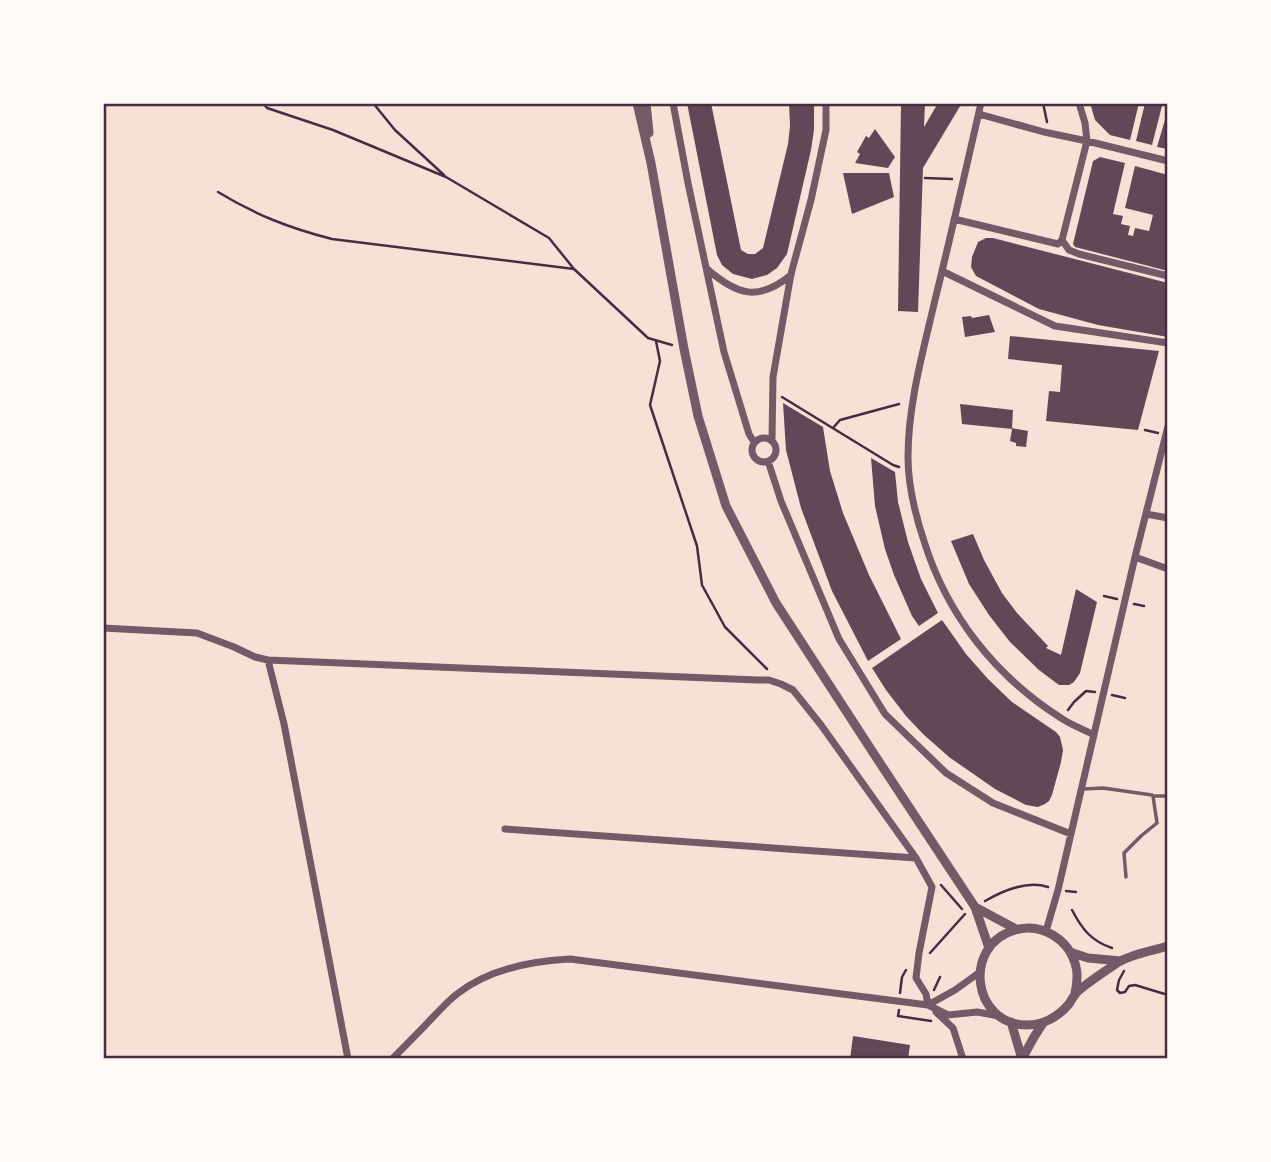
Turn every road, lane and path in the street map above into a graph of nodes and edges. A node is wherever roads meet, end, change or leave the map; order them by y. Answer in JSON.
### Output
{"nodes":[{"id":1,"x":263,"y":103,"type":"edge"},
{"id":2,"x":373,"y":103,"type":"edge"},
{"id":3,"x":637,"y":103,"type":"edge"},
{"id":4,"x":646,"y":103,"type":"edge"},
{"id":5,"x":673,"y":103,"type":"edge"},
{"id":6,"x":826,"y":103,"type":"edge"},
{"id":7,"x":981,"y":103,"type":"edge"},
{"id":8,"x":1043,"y":103,"type":"edge"},
{"id":9,"x":1079,"y":103,"type":"edge"},
{"id":10,"x":979,"y":114,"type":"junction"},
{"id":11,"x":1046,"y":125,"type":"dead end"},
{"id":12,"x":1087,"y":141,"type":"junction"},
{"id":13,"x":1168,"y":161,"type":"edge"},
{"id":14,"x":652,"y":163,"type":"junction"},
{"id":15,"x":446,"y":177,"type":"junction"},
{"id":16,"x":925,"y":178,"type":"dead end"},
{"id":17,"x":952,"y":179,"type":"dead end"},
{"id":18,"x":218,"y":192,"type":"dead end"},
{"id":19,"x":954,"y":219,"type":"junction"},
{"id":20,"x":1062,"y":240,"type":"junction"},
{"id":21,"x":574,"y":269,"type":"junction"},
{"id":22,"x":707,"y":269,"type":"junction"},
{"id":23,"x":942,"y":271,"type":"junction"},
{"id":24,"x":792,"y":274,"type":"junction"},
{"id":25,"x":1168,"y":276,"type":"edge"},
{"id":26,"x":656,"y":341,"type":"junction"},
{"id":27,"x":1168,"y":343,"type":"edge"},
{"id":28,"x":684,"y":349,"type":"junction"},
{"id":29,"x":785,"y":398,"type":"dead end"},
{"id":30,"x":899,"y":404,"type":"dead end"},
{"id":31,"x":1168,"y":425,"type":"edge"},
{"id":32,"x":833,"y":428,"type":"junction"},
{"id":33,"x":772,"y":440,"type":"junction"},
{"id":34,"x":754,"y":442,"type":"junction"},
{"id":35,"x":768,"y":461,"type":"junction"},
{"id":36,"x":893,"y":465,"type":"dead end"},
{"id":37,"x":1146,"y":514,"type":"junction"},
{"id":38,"x":1168,"y":518,"type":"edge"},
{"id":39,"x":1135,"y":556,"type":"junction"},
{"id":40,"x":1168,"y":569,"type":"edge"},
{"id":41,"x":103,"y":628,"type":"edge"},
{"id":42,"x":268,"y":660,"type":"junction"},
{"id":43,"x":781,"y":684,"type":"junction"},
{"id":44,"x":1086,"y":691,"type":"dead end"},
{"id":45,"x":1062,"y":719,"type":"junction"},
{"id":46,"x":1094,"y":735,"type":"junction"},
{"id":47,"x":1081,"y":789,"type":"junction"},
{"id":48,"x":1153,"y":796,"type":"junction"},
{"id":49,"x":1168,"y":796,"type":"edge"},
{"id":50,"x":505,"y":829,"type":"dead end"},
{"id":51,"x":1070,"y":834,"type":"junction"},
{"id":52,"x":916,"y":859,"type":"junction"},
{"id":53,"x":1126,"y":877,"type":"dead end"},
{"id":54,"x":941,"y":885,"type":"dead end"},
{"id":55,"x":1065,"y":891,"type":"dead end"},
{"id":56,"x":1076,"y":892,"type":"dead end"},
{"id":57,"x":975,"y":907,"type":"junction"},
{"id":58,"x":1072,"y":910,"type":"dead end"},
{"id":59,"x":966,"y":913,"type":"dead end"},
{"id":60,"x":1016,"y":929,"type":"junction"},
{"id":61,"x":1046,"y":930,"type":"junction"},
{"id":62,"x":1168,"y":946,"type":"edge"},
{"id":63,"x":989,"y":948,"type":"junction"},
{"id":64,"x":1070,"y":951,"type":"junction"},
{"id":65,"x":1121,"y":961,"type":"junction"},
{"id":66,"x":980,"y":972,"type":"junction"},
{"id":67,"x":1075,"y":993,"type":"junction"},
{"id":68,"x":1168,"y":995,"type":"edge"},
{"id":69,"x":928,"y":1005,"type":"junction"},
{"id":70,"x":999,"y":1016,"type":"junction"},
{"id":71,"x":1011,"y":1022,"type":"junction"},
{"id":72,"x":1043,"y":1023,"type":"junction"},
{"id":73,"x":348,"y":1059,"type":"edge"},
{"id":74,"x":392,"y":1059,"type":"edge"},
{"id":75,"x":963,"y":1059,"type":"edge"}],
"edges":[{"from":1,"to":15,"type":"path"},
{"from":2,"to":15,"type":"path"},
{"from":3,"to":14,"type":"street"},
{"from":4,"to":14,"type":"street"},
{"from":5,"to":22,"type":"street"},
{"from":6,"to":24,"type":"street"},
{"from":7,"to":10,"type":"street"},
{"from":8,"to":11,"type":"path"},
{"from":9,"to":12,"type":"street"},
{"from":10,"to":12,"type":"street"},
{"from":10,"to":19,"type":"street"},
{"from":12,"to":13,"type":"street"},
{"from":12,"to":20,"type":"street"},
{"from":14,"to":28,"type":"street"},
{"from":15,"to":21,"type":"path"},
{"from":16,"to":17,"type":"path"},
{"from":18,"to":21,"type":"path"},
{"from":19,"to":20,"type":"street"},
{"from":19,"to":23,"type":"street"},
{"from":20,"to":25,"type":"street"},
{"from":21,"to":26,"type":"path"},
{"from":22,"to":24,"type":"street"},
{"from":22,"to":34,"type":"street"},
{"from":23,"to":27,"type":"street"},
{"from":23,"to":45,"type":"street"},
{"from":24,"to":33,"type":"street"},
{"from":26,"to":28,"type":"path"},
{"from":26,"to":43,"type":"path"},
{"from":28,"to":57,"type":"street"},
{"from":29,"to":32,"type":"path"},
{"from":30,"to":32,"type":"path"},
{"from":31,"to":37,"type":"street"},
{"from":32,"to":36,"type":"path"},
{"from":33,"to":34,"type":"street"},
{"from":33,"to":35,"type":"street"},
{"from":34,"to":35,"type":"street"},
{"from":35,"to":51,"type":"street"},
{"from":37,"to":38,"type":"street"},
{"from":37,"to":39,"type":"street"},
{"from":39,"to":40,"type":"street"},
{"from":39,"to":46,"type":"street"},
{"from":41,"to":42,"type":"street"},
{"from":42,"to":43,"type":"street"},
{"from":42,"to":73,"type":"street"},
{"from":43,"to":52,"type":"street"},
{"from":44,"to":45,"type":"path"},
{"from":45,"to":46,"type":"street"},
{"from":46,"to":47,"type":"street"},
{"from":47,"to":48,"type":"lane"},
{"from":47,"to":51,"type":"street"},
{"from":48,"to":49,"type":"lane"},
{"from":48,"to":53,"type":"lane"},
{"from":50,"to":52,"type":"street"},
{"from":51,"to":61,"type":"street"},
{"from":52,"to":69,"type":"street"},
{"from":54,"to":59,"type":"path"},
{"from":55,"to":56,"type":"path"},
{"from":57,"to":60,"type":"street"},
{"from":57,"to":63,"type":"street"},
{"from":58,"to":65,"type":"path"},
{"from":60,"to":61,"type":"street"},
{"from":60,"to":63,"type":"street"},
{"from":61,"to":64,"type":"street"},
{"from":62,"to":65,"type":"street"},
{"from":63,"to":66,"type":"street"},
{"from":64,"to":65,"type":"street"},
{"from":64,"to":67,"type":"street"},
{"from":65,"to":67,"type":"street"},
{"from":65,"to":68,"type":"path"},
{"from":66,"to":69,"type":"street"},
{"from":66,"to":70,"type":"street"},
{"from":67,"to":72,"type":"street"},
{"from":69,"to":70,"type":"street"},
{"from":69,"to":74,"type":"street"},
{"from":69,"to":75,"type":"street"},
{"from":70,"to":71,"type":"street"},
{"from":71,"to":72,"type":"street"},
{"from":71,"to":72,"type":"street"}]}
